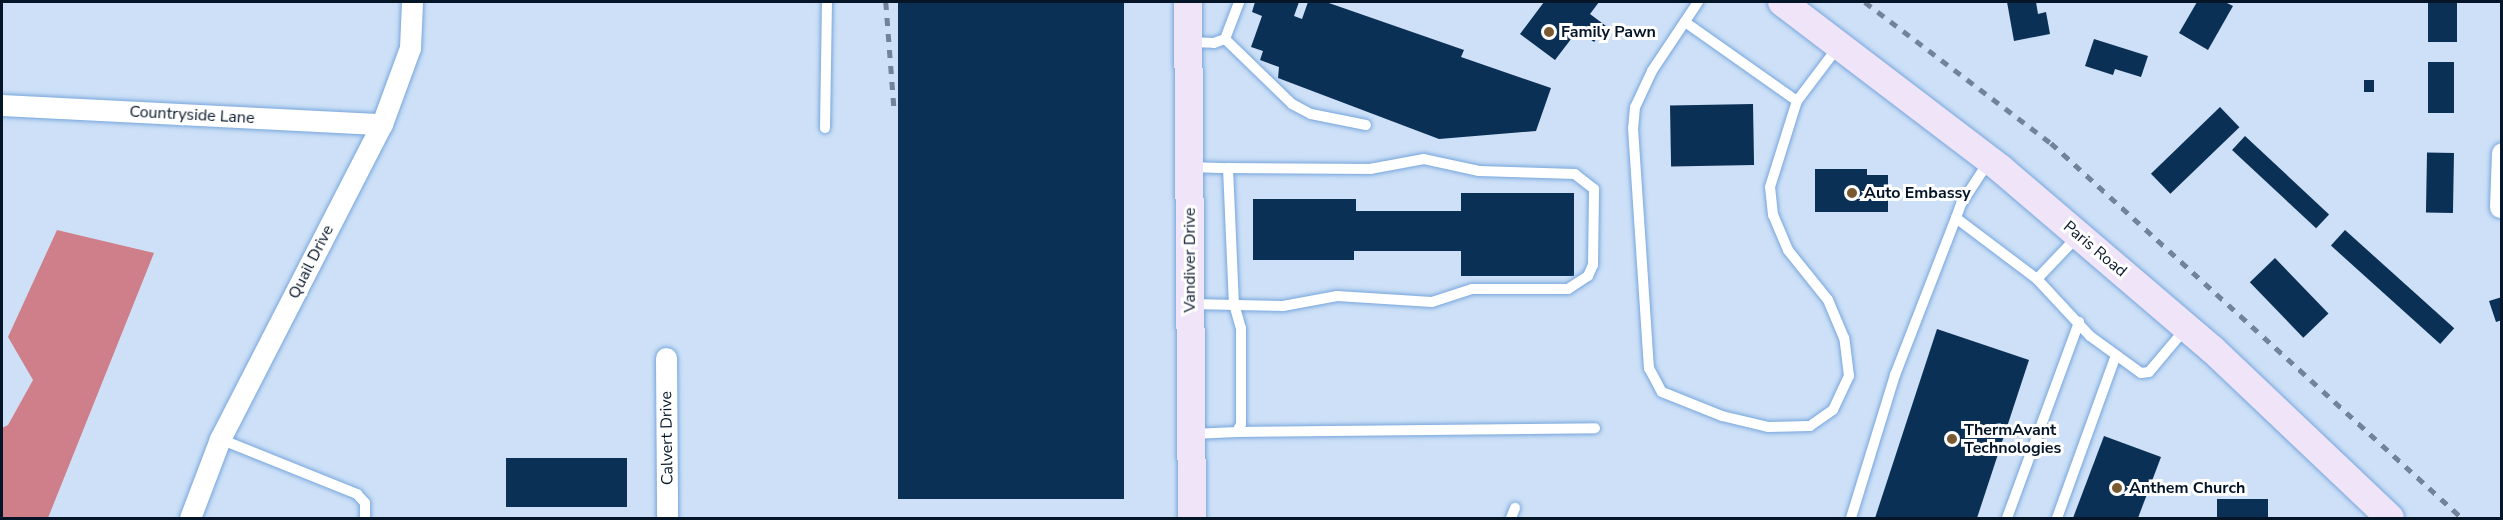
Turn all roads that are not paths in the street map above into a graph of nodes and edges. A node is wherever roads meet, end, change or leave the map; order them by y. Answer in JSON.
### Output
{"nodes":[{"id":1,"x":412,"y":2,"type":"edge"},
{"id":2,"x":827,"y":2,"type":"edge"},
{"id":3,"x":1188,"y":2,"type":"edge"},
{"id":4,"x":1239,"y":2,"type":"edge"},
{"id":5,"x":1698,"y":2,"type":"edge"},
{"id":6,"x":1782,"y":2,"type":"edge"},
{"id":7,"x":1685,"y":22,"type":"junction"},
{"id":8,"x":1225,"y":39,"type":"junction"},
{"id":9,"x":1189,"y":42,"type":"junction"},
{"id":10,"x":1839,"y":46,"type":"junction"},
{"id":11,"x":1797,"y":101,"type":"junction"},
{"id":12,"x":2,"y":105,"type":"edge"},
{"id":13,"x":382,"y":124,"type":"junction"},
{"id":14,"x":1365,"y":125,"type":"dead end"},
{"id":15,"x":825,"y":128,"type":"dead end"},
{"id":16,"x":2502,"y":153,"type":"edge"},
{"id":17,"x":1989,"y":160,"type":"junction"},
{"id":18,"x":1190,"y":167,"type":"junction"},
{"id":19,"x":1228,"y":168,"type":"junction"},
{"id":20,"x":2500,"y":207,"type":"edge"},
{"id":21,"x":1956,"y":218,"type":"junction"},
{"id":22,"x":2078,"y":235,"type":"junction"},
{"id":23,"x":2037,"y":279,"type":"junction"},
{"id":24,"x":1191,"y":304,"type":"junction"},
{"id":25,"x":1234,"y":304,"type":"junction"},
{"id":26,"x":2079,"y":322,"type":"junction"},
{"id":27,"x":2187,"y":327,"type":"junction"},
{"id":28,"x":2116,"y":355,"type":"junction"},
{"id":29,"x":666,"y":358,"type":"dead end"},
{"id":30,"x":1594,"y":428,"type":"dead end"},
{"id":31,"x":1237,"y":432,"type":"junction"},
{"id":32,"x":1192,"y":434,"type":"junction"},
{"id":33,"x":220,"y":440,"type":"junction"},
{"id":34,"x":190,"y":519,"type":"edge"},
{"id":35,"x":365,"y":519,"type":"edge"},
{"id":36,"x":668,"y":519,"type":"edge"},
{"id":37,"x":1192,"y":519,"type":"edge"},
{"id":38,"x":1851,"y":519,"type":"edge"},
{"id":39,"x":2007,"y":519,"type":"edge"},
{"id":40,"x":2056,"y":519,"type":"edge"},
{"id":41,"x":2390,"y":519,"type":"edge"}],
"edges":[{"from":1,"to":13,"type":"street","name":"Quail Drive"},
{"from":2,"to":15,"type":"lane"},
{"from":3,"to":9,"type":"main road","name":"Vandiver Drive"},
{"from":4,"to":8,"type":"lane"},
{"from":5,"to":7,"type":"lane"},
{"from":6,"to":10,"type":"main road","name":"Paris Road"},
{"from":7,"to":11,"type":"lane"},
{"from":7,"to":11,"type":"lane"},
{"from":8,"to":9,"type":"lane"},
{"from":8,"to":14,"type":"lane"},
{"from":9,"to":18,"type":"main road","name":"Vandiver Drive"},
{"from":10,"to":11,"type":"lane"},
{"from":10,"to":17,"type":"main road","name":"Paris Road"},
{"from":12,"to":13,"type":"street","name":"Countryside Lane"},
{"from":13,"to":33,"type":"street","name":"Quail Drive"},
{"from":16,"to":20,"type":"street"},
{"from":17,"to":21,"type":"lane"},
{"from":17,"to":22,"type":"main road","name":"Paris Road"},
{"from":18,"to":19,"type":"lane"},
{"from":18,"to":24,"type":"main road","name":"Vandiver Drive"},
{"from":19,"to":25,"type":"lane"},
{"from":19,"to":25,"type":"lane"},
{"from":21,"to":23,"type":"lane"},
{"from":21,"to":38,"type":"lane"},
{"from":22,"to":23,"type":"lane"},
{"from":22,"to":27,"type":"main road","name":"Paris Road"},
{"from":23,"to":26,"type":"lane"},
{"from":24,"to":25,"type":"lane"},
{"from":24,"to":32,"type":"main road","name":"Vandiver Drive"},
{"from":25,"to":31,"type":"lane"},
{"from":26,"to":28,"type":"lane"},
{"from":26,"to":39,"type":"lane"},
{"from":27,"to":28,"type":"lane"},
{"from":27,"to":41,"type":"main road","name":"Paris Road"},
{"from":28,"to":40,"type":"lane"},
{"from":29,"to":36,"type":"street","name":"Calvert Drive"},
{"from":30,"to":31,"type":"lane"},
{"from":31,"to":32,"type":"lane"},
{"from":32,"to":37,"type":"main road","name":"Vandiver Drive"},
{"from":33,"to":34,"type":"street","name":"Quail Drive"},
{"from":33,"to":35,"type":"lane"}]}
